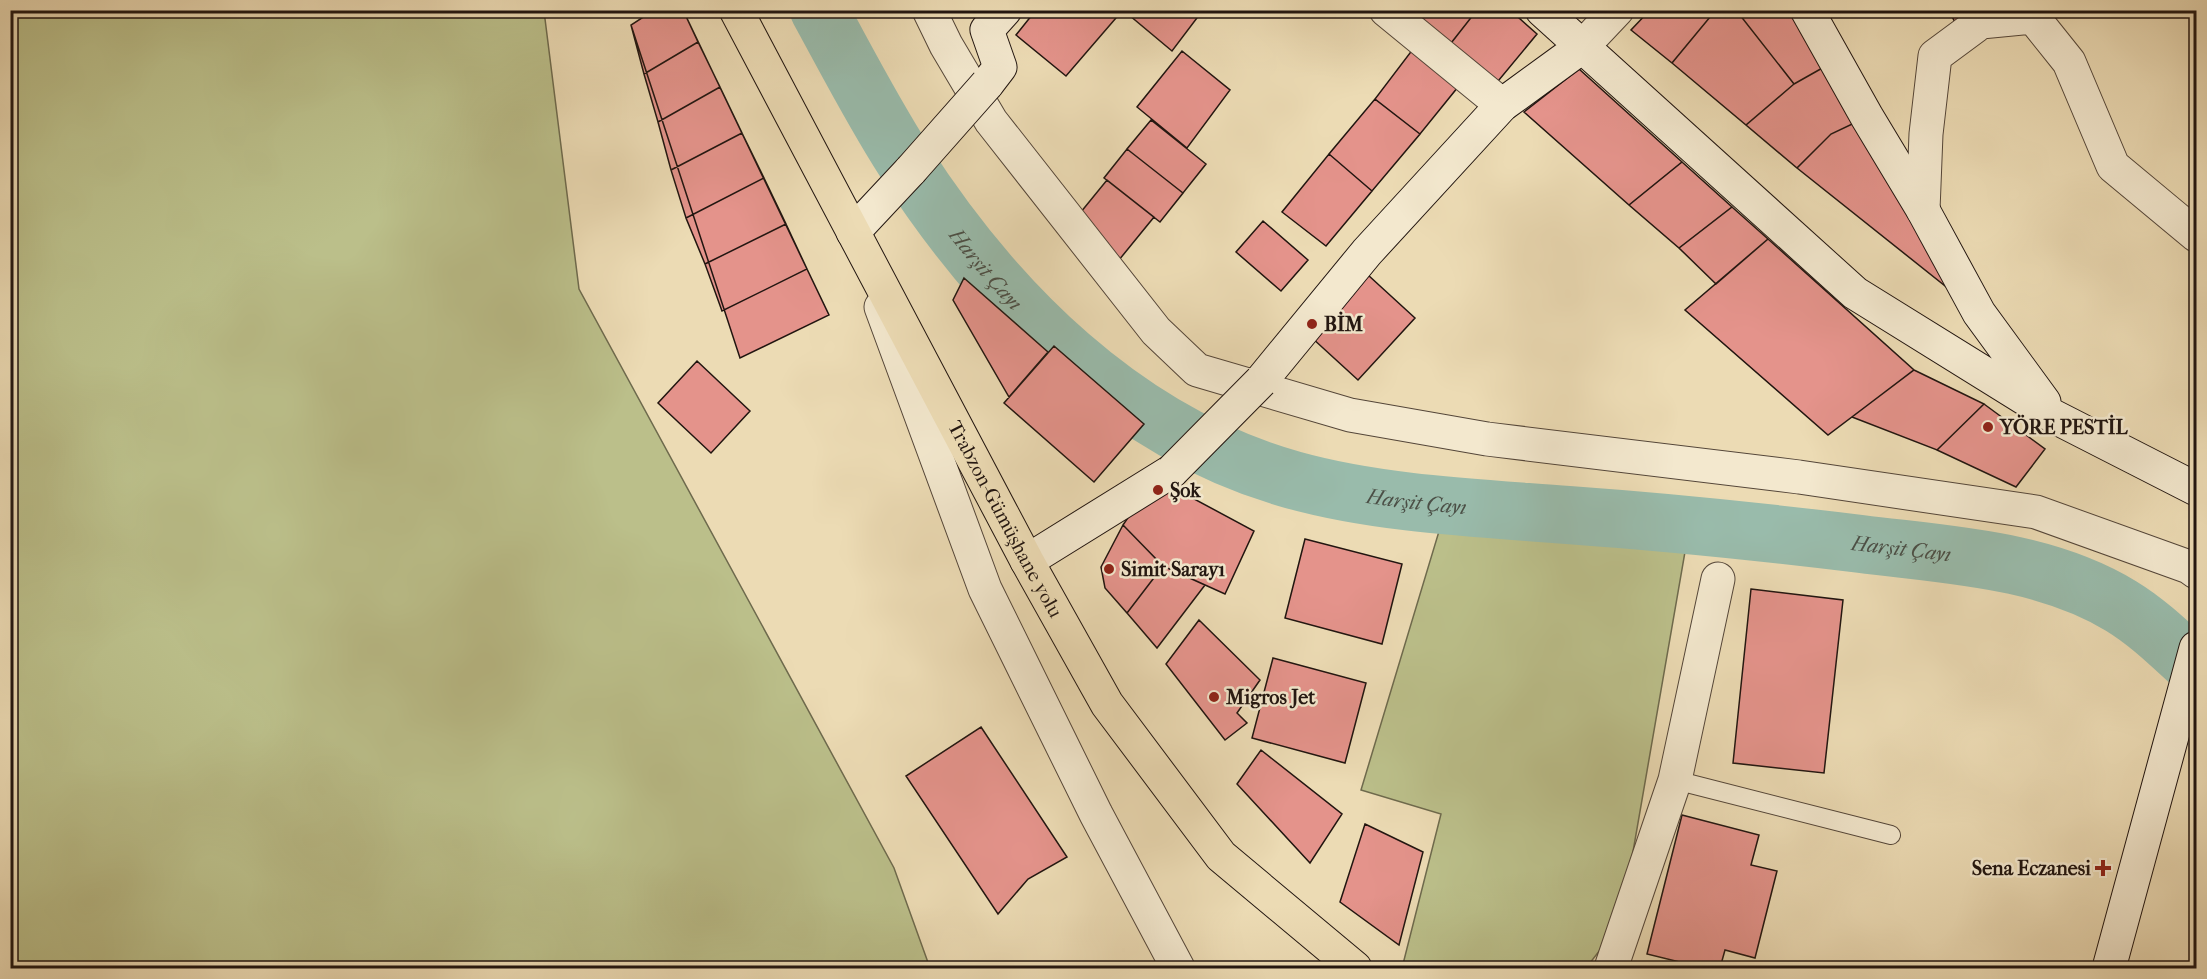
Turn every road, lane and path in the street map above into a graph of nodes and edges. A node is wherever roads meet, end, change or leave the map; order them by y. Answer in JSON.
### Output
{"nodes":[{"id":1,"x":736,"y":10,"type":"edge"},
{"id":2,"x":929,"y":10,"type":"edge"},
{"id":3,"x":1005,"y":10,"type":"edge"},
{"id":4,"x":1386,"y":10,"type":"edge"},
{"id":5,"x":1542,"y":10,"type":"edge"},
{"id":6,"x":1617,"y":10,"type":"edge"},
{"id":7,"x":1807,"y":10,"type":"edge"},
{"id":8,"x":1583,"y":46,"type":"junction"},
{"id":9,"x":1502,"y":105,"type":"junction"},
{"id":10,"x":1923,"y":210,"type":"junction"},
{"id":11,"x":853,"y":232,"type":"junction"},
{"id":12,"x":2196,"y":235,"type":"edge"},
{"id":13,"x":2054,"y":416,"type":"junction"},
{"id":14,"x":2196,"y":489,"type":"edge"},
{"id":15,"x":1027,"y":561,"type":"junction"},
{"id":16,"x":2196,"y":572,"type":"edge"},
{"id":17,"x":1718,"y":579,"type":"dead end"},
{"id":18,"x":2196,"y":648,"type":"edge"},
{"id":19,"x":1675,"y":780,"type":"junction"},
{"id":20,"x":1891,"y":835,"type":"dead end"},
{"id":21,"x":1178,"y":969,"type":"edge"},
{"id":22,"x":1355,"y":969,"type":"edge"},
{"id":23,"x":1611,"y":969,"type":"edge"},
{"id":24,"x":2109,"y":969,"type":"edge"}],
"edges":[{"from":1,"to":11,"type":"main road","name":"Trabzon-Gümüşhane yolu"},
{"from":2,"to":16,"type":"street"},
{"from":3,"to":11,"type":"street","bridge":true},
{"from":4,"to":9,"type":"street"},
{"from":5,"to":8,"type":"street"},
{"from":6,"to":8,"type":"street"},
{"from":7,"to":10,"type":"street"},
{"from":8,"to":9,"type":"street"},
{"from":8,"to":13,"type":"street"},
{"from":9,"to":15,"type":"street","bridge":true},
{"from":10,"to":12,"type":"street"},
{"from":10,"to":13,"type":"street"},
{"from":11,"to":15,"type":"main road","name":"Trabzon-Gümüşhane yolu"},
{"from":11,"to":21,"type":"street"},
{"from":13,"to":14,"type":"street"},
{"from":15,"to":22,"type":"main road","name":"Trabzon-Gümüşhane yolu"},
{"from":17,"to":19,"type":"street"},
{"from":18,"to":24,"type":"street"},
{"from":19,"to":20,"type":"lane"},
{"from":19,"to":23,"type":"street"}]}
